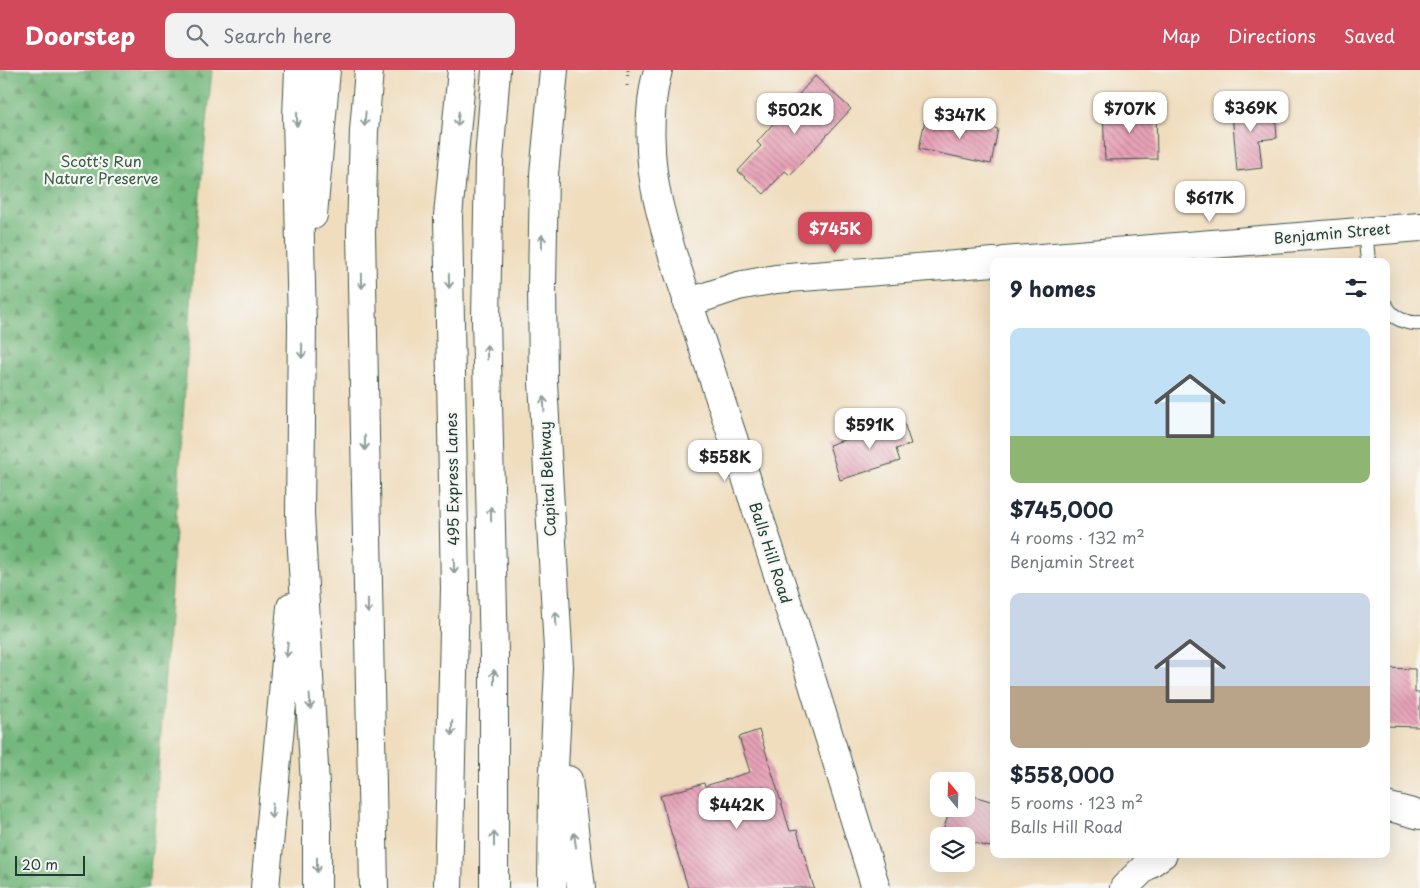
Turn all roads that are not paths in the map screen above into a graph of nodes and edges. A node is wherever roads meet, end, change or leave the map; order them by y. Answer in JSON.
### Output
{"nodes":[{"id":1,"x":300,"y":70,"type":"edge"},
{"id":2,"x":326,"y":70,"type":"edge"},
{"id":3,"x":369,"y":70,"type":"edge"},
{"id":4,"x":462,"y":70,"type":"edge"},
{"id":5,"x":496,"y":70,"type":"edge"},
{"id":6,"x":554,"y":70,"type":"edge"},
{"id":7,"x":658,"y":70,"type":"edge"},
{"id":8,"x":1420,"y":227,"type":"edge"},
{"id":9,"x":1365,"y":231,"type":"junction"},
{"id":10,"x":1040,"y":258,"type":"edge"},
{"id":11,"x":1368,"y":258,"type":"edge"},
{"id":12,"x":990,"y":262,"type":"edge"},
{"id":13,"x":687,"y":302,"type":"junction"},
{"id":14,"x":1390,"y":312,"type":"edge"},
{"id":15,"x":302,"y":324,"type":"junction"},
{"id":16,"x":1420,"y":324,"type":"edge"},
{"id":17,"x":300,"y":514,"type":"junction"},
{"id":18,"x":559,"y":668,"type":"junction"},
{"id":19,"x":1390,"y":807,"type":"edge"},
{"id":20,"x":1420,"y":815,"type":"edge"},
{"id":21,"x":1157,"y":858,"type":"edge"},
{"id":22,"x":265,"y":888,"type":"edge"},
{"id":23,"x":317,"y":888,"type":"edge"},
{"id":24,"x":374,"y":888,"type":"edge"},
{"id":25,"x":448,"y":888,"type":"edge"},
{"id":26,"x":494,"y":888,"type":"edge"},
{"id":27,"x":552,"y":888,"type":"edge"},
{"id":28,"x":581,"y":888,"type":"edge"},
{"id":29,"x":876,"y":888,"type":"edge"},
{"id":30,"x":1124,"y":888,"type":"edge"}],
"edges":[{"from":1,"to":15,"type":"main road","one_way":true},
{"from":2,"to":15,"type":"main road"},
{"from":3,"to":24,"type":"main road","one_way":true},
{"from":4,"to":25,"type":"main road","name":"495 Express Lanes","one_way":true},
{"from":26,"to":5,"type":"main road","one_way":true},
{"from":18,"to":6,"type":"main road","name":"Capital Beltway","one_way":true},
{"from":7,"to":13,"type":"main road","name":"Balls Hill Road"},
{"from":8,"to":9,"type":"main road","name":"Benjamin Street"},
{"from":9,"to":10,"type":"main road","name":"Benjamin Street"},
{"from":9,"to":11,"type":"lane"},
{"from":12,"to":13,"type":"main road"},
{"from":13,"to":29,"type":"main road","name":"Balls Hill Road"},
{"from":14,"to":16,"type":"lane"},
{"from":15,"to":17,"type":"main road","one_way":true},
{"from":17,"to":22,"type":"main road","one_way":true},
{"from":17,"to":23,"type":"main road","one_way":true},
{"from":18,"to":27,"type":"main road","name":"Capital Beltway"},
{"from":28,"to":18,"type":"main road","one_way":true},
{"from":19,"to":20,"type":"main road"},
{"from":21,"to":30,"type":"main road"}]}
